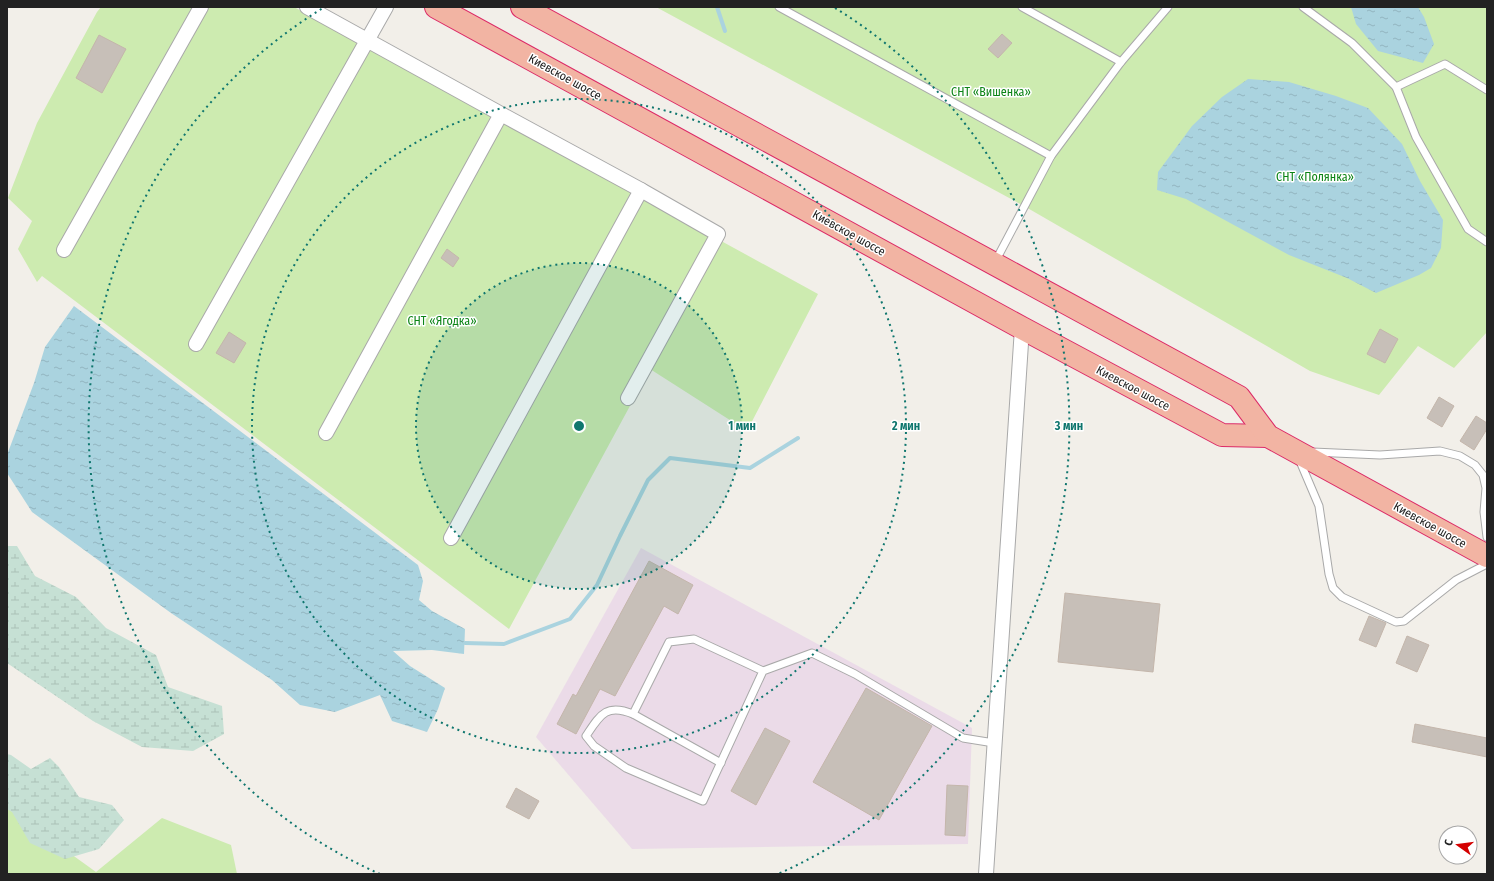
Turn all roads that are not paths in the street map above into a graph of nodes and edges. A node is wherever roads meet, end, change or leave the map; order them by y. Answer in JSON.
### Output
{"nodes":[{"id":1,"x":201,"y":7,"type":"edge"},
{"id":2,"x":307,"y":7,"type":"edge"},
{"id":3,"x":386,"y":7,"type":"edge"},
{"id":4,"x":436,"y":7,"type":"edge"},
{"id":5,"x":522,"y":7,"type":"edge"},
{"id":6,"x":779,"y":7,"type":"edge"},
{"id":7,"x":1022,"y":7,"type":"edge"},
{"id":8,"x":1168,"y":7,"type":"edge"},
{"id":9,"x":1303,"y":7,"type":"edge"},
{"id":10,"x":367,"y":40,"type":"junction"},
{"id":11,"x":1121,"y":62,"type":"junction"},
{"id":12,"x":1396,"y":87,"type":"junction"},
{"id":13,"x":1487,"y":90,"type":"edge"},
{"id":14,"x":501,"y":114,"type":"junction"},
{"id":15,"x":1051,"y":156,"type":"junction"},
{"id":16,"x":642,"y":190,"type":"junction"},
{"id":17,"x":1487,"y":242,"type":"edge"},
{"id":18,"x":64,"y":250,"type":"dead end"},
{"id":19,"x":994,"y":264,"type":"junction"},
{"id":20,"x":1022,"y":328,"type":"junction"},
{"id":21,"x":196,"y":344,"type":"dead end"},
{"id":22,"x":628,"y":398,"type":"dead end"},
{"id":23,"x":326,"y":432,"type":"dead end"},
{"id":24,"x":1268,"y":436,"type":"junction"},
{"id":25,"x":1296,"y":451,"type":"junction"},
{"id":26,"x":1487,"y":537,"type":"edge"},
{"id":27,"x":451,"y":538,"type":"dead end"},
{"id":28,"x":1487,"y":556,"type":"edge"},
{"id":29,"x":1487,"y":564,"type":"edge"},
{"id":30,"x":763,"y":671,"type":"junction"},
{"id":31,"x":633,"y":714,"type":"junction"},
{"id":32,"x":994,"y":743,"type":"junction"},
{"id":33,"x":721,"y":763,"type":"junction"},
{"id":34,"x":986,"y":874,"type":"edge"}],
"edges":[{"from":1,"to":18,"type":"street"},
{"from":2,"to":10,"type":"street"},
{"from":3,"to":10,"type":"street"},
{"from":4,"to":20,"type":"highway","name":"Киевское шоссе"},
{"from":5,"to":19,"type":"highway","name":"Киевское шоссе"},
{"from":6,"to":15,"type":"lane"},
{"from":7,"to":11,"type":"lane"},
{"from":8,"to":11,"type":"lane"},
{"from":9,"to":12,"type":"lane"},
{"from":10,"to":14,"type":"street"},
{"from":10,"to":21,"type":"street"},
{"from":11,"to":15,"type":"lane"},
{"from":12,"to":13,"type":"lane"},
{"from":12,"to":17,"type":"lane"},
{"from":14,"to":16,"type":"street"},
{"from":14,"to":23,"type":"street"},
{"from":15,"to":19,"type":"lane"},
{"from":16,"to":22,"type":"street"},
{"from":16,"to":27,"type":"street"},
{"from":19,"to":24,"type":"highway","name":"Киевское шоссе"},
{"from":20,"to":24,"type":"highway","name":"Киевское шоссе"},
{"from":20,"to":32,"type":"street"},
{"from":24,"to":25,"type":"highway","name":"Киевское шоссе"},
{"from":25,"to":26,"type":"lane"},
{"from":25,"to":28,"type":"highway","name":"Киевское шоссе"},
{"from":25,"to":29,"type":"lane"},
{"from":30,"to":31,"type":"lane"},
{"from":30,"to":32,"type":"lane"},
{"from":30,"to":33,"type":"lane"},
{"from":31,"to":33,"type":"lane"},
{"from":31,"to":33,"type":"lane"},
{"from":32,"to":34,"type":"street"}]}
